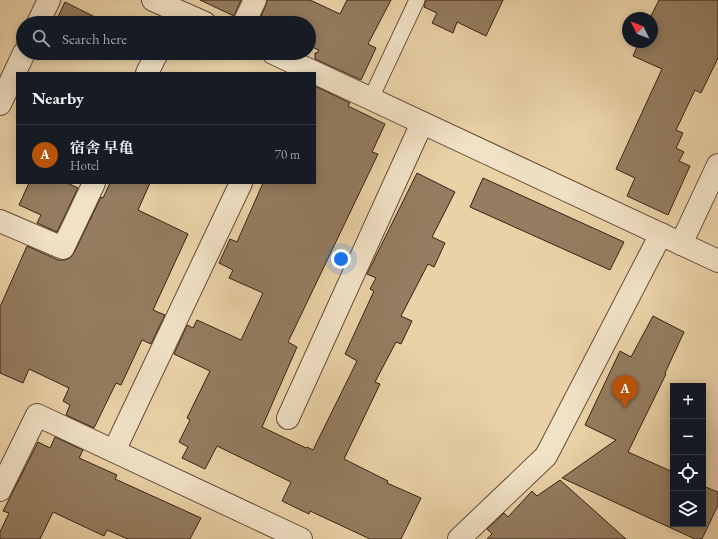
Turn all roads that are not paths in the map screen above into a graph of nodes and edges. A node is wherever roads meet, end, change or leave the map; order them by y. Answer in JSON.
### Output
{"nodes":[{"id":1,"x":49,"y":0,"type":"edge"},
{"id":2,"x":153,"y":0,"type":"edge"},
{"id":3,"x":255,"y":0,"type":"edge"},
{"id":4,"x":417,"y":0,"type":"edge"},
{"id":5,"x":41,"y":16,"type":"edge"},
{"id":6,"x":173,"y":16,"type":"edge"},
{"id":7,"x":247,"y":16,"type":"edge"},
{"id":8,"x":21,"y":60,"type":"edge"},
{"id":9,"x":154,"y":60,"type":"edge"},
{"id":10,"x":283,"y":60,"type":"edge"},
{"id":11,"x":295,"y":68,"type":"edge"},
{"id":12,"x":148,"y":72,"type":"edge"},
{"id":13,"x":305,"y":72,"type":"edge"},
{"id":14,"x":316,"y":76,"type":"edge"},
{"id":15,"x":371,"y":98,"type":"junction"},
{"id":16,"x":0,"y":104,"type":"edge"},
{"id":17,"x":422,"y":123,"type":"junction"},
{"id":18,"x":718,"y":165,"type":"edge"},
{"id":19,"x":94,"y":184,"type":"edge"},
{"id":20,"x":240,"y":184,"type":"edge"},
{"id":21,"x":0,"y":221,"type":"edge"},
{"id":22,"x":661,"y":234,"type":"junction"},
{"id":23,"x":681,"y":244,"type":"junction"},
{"id":24,"x":718,"y":261,"type":"edge"},
{"id":25,"x":288,"y":418,"type":"dead end"},
{"id":26,"x":114,"y":451,"type":"junction"},
{"id":27,"x":0,"y":490,"type":"edge"},
{"id":28,"x":300,"y":539,"type":"edge"},
{"id":29,"x":459,"y":539,"type":"edge"}],
"edges":[{"from":1,"to":5,"type":"street"},
{"from":2,"to":6,"type":"street"},
{"from":3,"to":7,"type":"street"},
{"from":4,"to":15,"type":"lane"},
{"from":8,"to":16,"type":"street"},
{"from":9,"to":12,"type":"street"},
{"from":10,"to":11,"type":"street"},
{"from":11,"to":13,"type":"street"},
{"from":14,"to":15,"type":"street"},
{"from":15,"to":17,"type":"street"},
{"from":17,"to":22,"type":"street"},
{"from":17,"to":25,"type":"street"},
{"from":18,"to":23,"type":"street"},
{"from":19,"to":21,"type":"street"},
{"from":20,"to":26,"type":"street"},
{"from":22,"to":23,"type":"street"},
{"from":22,"to":29,"type":"street"},
{"from":23,"to":24,"type":"street"},
{"from":26,"to":27,"type":"street"},
{"from":26,"to":28,"type":"street"}]}
